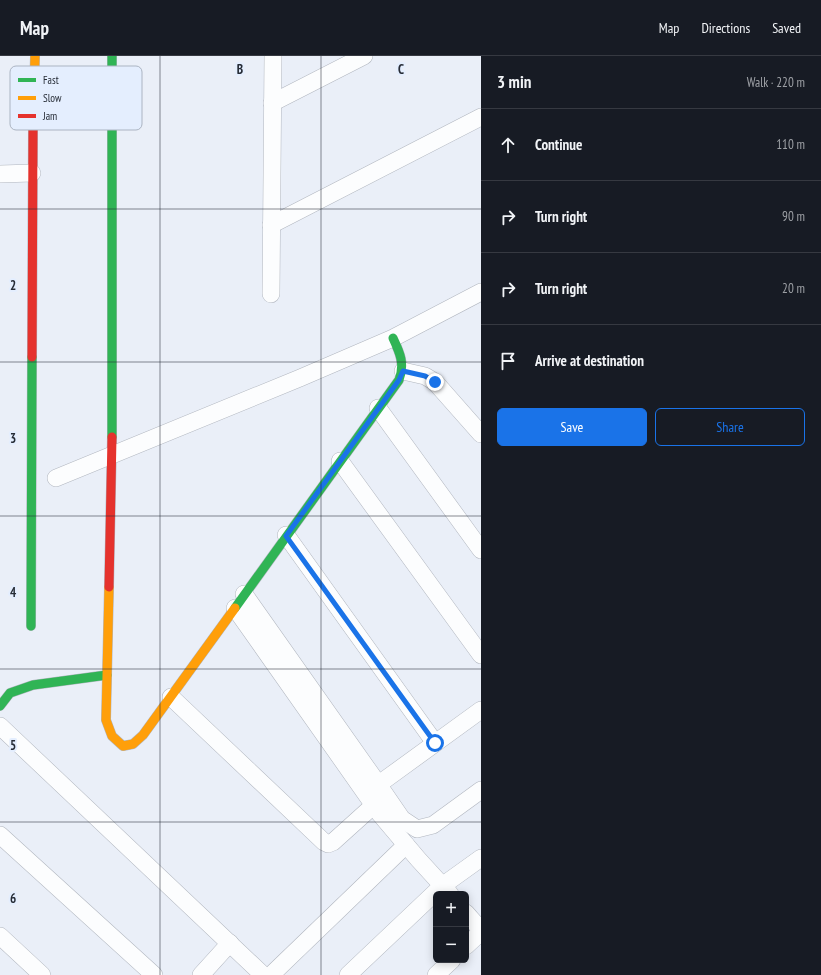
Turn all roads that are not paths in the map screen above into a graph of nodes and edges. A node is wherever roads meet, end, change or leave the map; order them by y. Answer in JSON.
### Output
{"nodes":[{"id":1,"x":35,"y":56,"type":"edge"},
{"id":2,"x":273,"y":56,"type":"edge"},
{"id":3,"x":364,"y":56,"type":"edge"},
{"id":4,"x":35,"y":66,"type":"edge"},
{"id":5,"x":272,"y":103,"type":"junction"},
{"id":6,"x":481,"y":116,"type":"edge"},
{"id":7,"x":33,"y":130,"type":"edge"},
{"id":8,"x":112,"y":130,"type":"edge"},
{"id":9,"x":32,"y":173,"type":"junction"},
{"id":10,"x":0,"y":174,"type":"edge"},
{"id":11,"x":271,"y":224,"type":"junction"},
{"id":12,"x":481,"y":292,"type":"edge"},
{"id":13,"x":271,"y":294,"type":"dead end"},
{"id":14,"x":393,"y":338,"type":"junction"},
{"id":15,"x":403,"y":371,"type":"junction"},
{"id":16,"x":378,"y":408,"type":"junction"},
{"id":17,"x":481,"y":434,"type":"edge"},
{"id":18,"x":112,"y":455,"type":"junction"},
{"id":19,"x":340,"y":461,"type":"junction"},
{"id":20,"x":56,"y":478,"type":"dead end"},
{"id":21,"x":286,"y":536,"type":"junction"},
{"id":22,"x":481,"y":550,"type":"edge"},
{"id":23,"x":240,"y":601,"type":"junction"},
{"id":24,"x":31,"y":626,"type":"dead end"},
{"id":25,"x":481,"y":655,"type":"edge"},
{"id":26,"x":107,"y":675,"type":"junction"},
{"id":27,"x":170,"y":697,"type":"junction"},
{"id":28,"x":0,"y":706,"type":"edge"},
{"id":29,"x":481,"y":710,"type":"edge"},
{"id":30,"x":0,"y":726,"type":"edge"},
{"id":31,"x":435,"y":743,"type":"junction"},
{"id":32,"x":378,"y":784,"type":"junction"},
{"id":33,"x":481,"y":790,"type":"edge"},
{"id":34,"x":374,"y":805,"type":"junction"},
{"id":35,"x":0,"y":835,"type":"edge"},
{"id":36,"x":406,"y":845,"type":"junction"},
{"id":37,"x":481,"y":858,"type":"edge"},
{"id":38,"x":446,"y":890,"type":"edge"},
{"id":39,"x":469,"y":917,"type":"edge"},
{"id":40,"x":481,"y":931,"type":"edge"},
{"id":41,"x":0,"y":936,"type":"edge"},
{"id":42,"x":230,"y":943,"type":"junction"},
{"id":43,"x":469,"y":943,"type":"edge"},
{"id":44,"x":449,"y":963,"type":"edge"},
{"id":45,"x":42,"y":975,"type":"edge"},
{"id":46,"x":154,"y":975,"type":"edge"},
{"id":47,"x":201,"y":975,"type":"edge"},
{"id":48,"x":263,"y":975,"type":"edge"},
{"id":49,"x":271,"y":975,"type":"edge"},
{"id":50,"x":348,"y":975,"type":"edge"},
{"id":51,"x":436,"y":975,"type":"edge"}],
"edges":[{"from":1,"to":4,"type":"street"},
{"from":2,"to":5,"type":"street"},
{"from":3,"to":5,"type":"street"},
{"from":5,"to":11,"type":"street"},
{"from":6,"to":11,"type":"street"},
{"from":7,"to":9,"type":"street"},
{"from":8,"to":18,"type":"street"},
{"from":9,"to":10,"type":"street"},
{"from":9,"to":24,"type":"street"},
{"from":11,"to":13,"type":"street"},
{"from":12,"to":14,"type":"street"},
{"from":14,"to":15,"type":"street"},
{"from":14,"to":18,"type":"street"},
{"from":15,"to":16,"type":"street"},
{"from":15,"to":17,"type":"street"},
{"from":16,"to":19,"type":"street"},
{"from":16,"to":22,"type":"street"},
{"from":18,"to":20,"type":"street"},
{"from":18,"to":26,"type":"street"},
{"from":19,"to":21,"type":"street"},
{"from":19,"to":25,"type":"street"},
{"from":21,"to":23,"type":"street"},
{"from":21,"to":31,"type":"street"},
{"from":23,"to":27,"type":"street"},
{"from":23,"to":32,"type":"street"},
{"from":23,"to":34,"type":"street"},
{"from":26,"to":27,"type":"street"},
{"from":26,"to":28,"type":"street"},
{"from":27,"to":34,"type":"street"},
{"from":29,"to":31,"type":"street"},
{"from":30,"to":42,"type":"street"},
{"from":31,"to":32,"type":"street"},
{"from":32,"to":33,"type":"street"},
{"from":34,"to":36,"type":"street"},
{"from":35,"to":46,"type":"street"},
{"from":36,"to":38,"type":"street"},
{"from":36,"to":49,"type":"street"},
{"from":37,"to":38,"type":"street"},
{"from":38,"to":50,"type":"street"},
{"from":39,"to":40,"type":"street"},
{"from":40,"to":43,"type":"street"},
{"from":41,"to":45,"type":"street"},
{"from":42,"to":47,"type":"street"},
{"from":42,"to":48,"type":"street"},
{"from":44,"to":51,"type":"street"}]}
